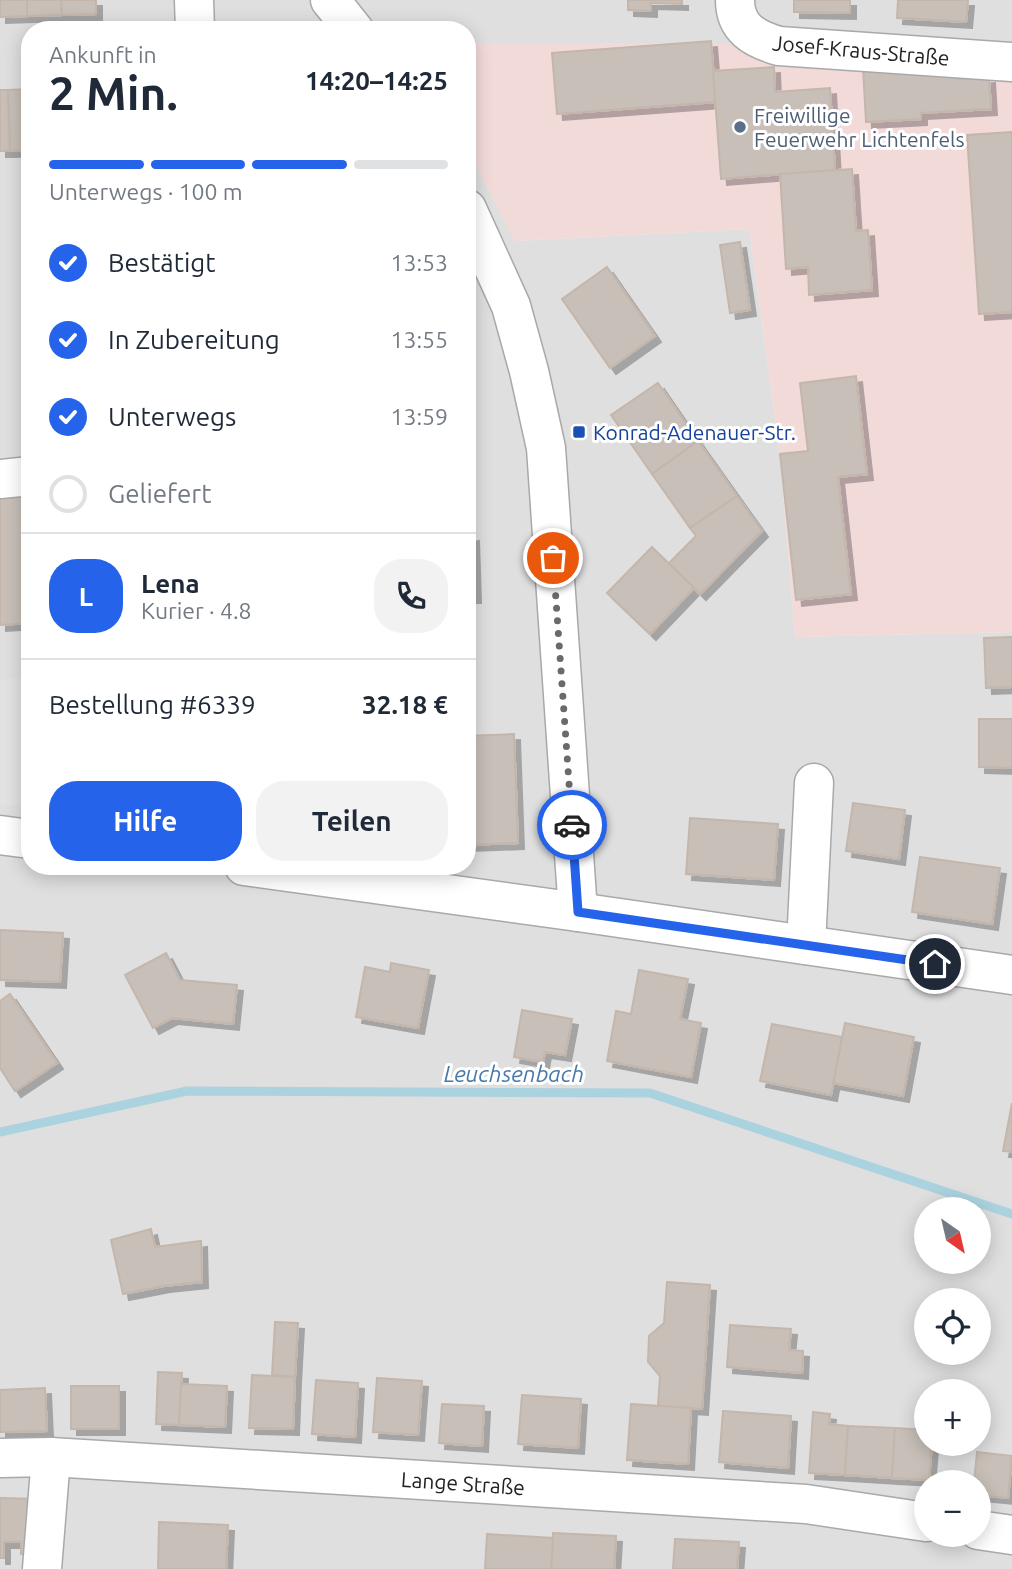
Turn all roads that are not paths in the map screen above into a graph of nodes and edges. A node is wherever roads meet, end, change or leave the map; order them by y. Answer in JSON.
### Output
{"nodes":[{"id":1,"x":194,"y":0,"type":"edge"},
{"id":2,"x":330,"y":0,"type":"edge"},
{"id":3,"x":735,"y":0,"type":"edge"},
{"id":4,"x":195,"y":21,"type":"edge"},
{"id":5,"x":347,"y":21,"type":"edge"},
{"id":6,"x":1012,"y":62,"type":"edge"},
{"id":7,"x":476,"y":229,"type":"edge"},
{"id":8,"x":21,"y":477,"type":"edge"},
{"id":9,"x":0,"y":479,"type":"edge"},
{"id":10,"x":814,"y":783,"type":"dead end"},
{"id":11,"x":0,"y":835,"type":"edge"},
{"id":12,"x":21,"y":838,"type":"edge"},
{"id":13,"x":309,"y":875,"type":"edge"},
{"id":14,"x":578,"y":912,"type":"junction"},
{"id":15,"x":806,"y":946,"type":"junction"},
{"id":16,"x":1012,"y":975,"type":"edge"},
{"id":17,"x":51,"y":1457,"type":"junction"},
{"id":18,"x":0,"y":1458,"type":"edge"},
{"id":19,"x":914,"y":1520,"type":"edge"},
{"id":20,"x":991,"y":1532,"type":"edge"},
{"id":21,"x":1012,"y":1535,"type":"edge"},
{"id":22,"x":42,"y":1569,"type":"edge"}],
"edges":[{"from":1,"to":4,"type":"street"},
{"from":2,"to":5,"type":"street"},
{"from":3,"to":6,"type":"street","name":"Josef-Kraus-Straße"},
{"from":7,"to":14,"type":"street"},
{"from":8,"to":9,"type":"street"},
{"from":10,"to":15,"type":"street"},
{"from":11,"to":12,"type":"street"},
{"from":13,"to":14,"type":"street"},
{"from":14,"to":15,"type":"street"},
{"from":15,"to":16,"type":"street"},
{"from":17,"to":18,"type":"street","name":"Lange Straße"},
{"from":17,"to":19,"type":"street","name":"Lange Straße"},
{"from":17,"to":22,"type":"street"},
{"from":20,"to":21,"type":"street"}]}
